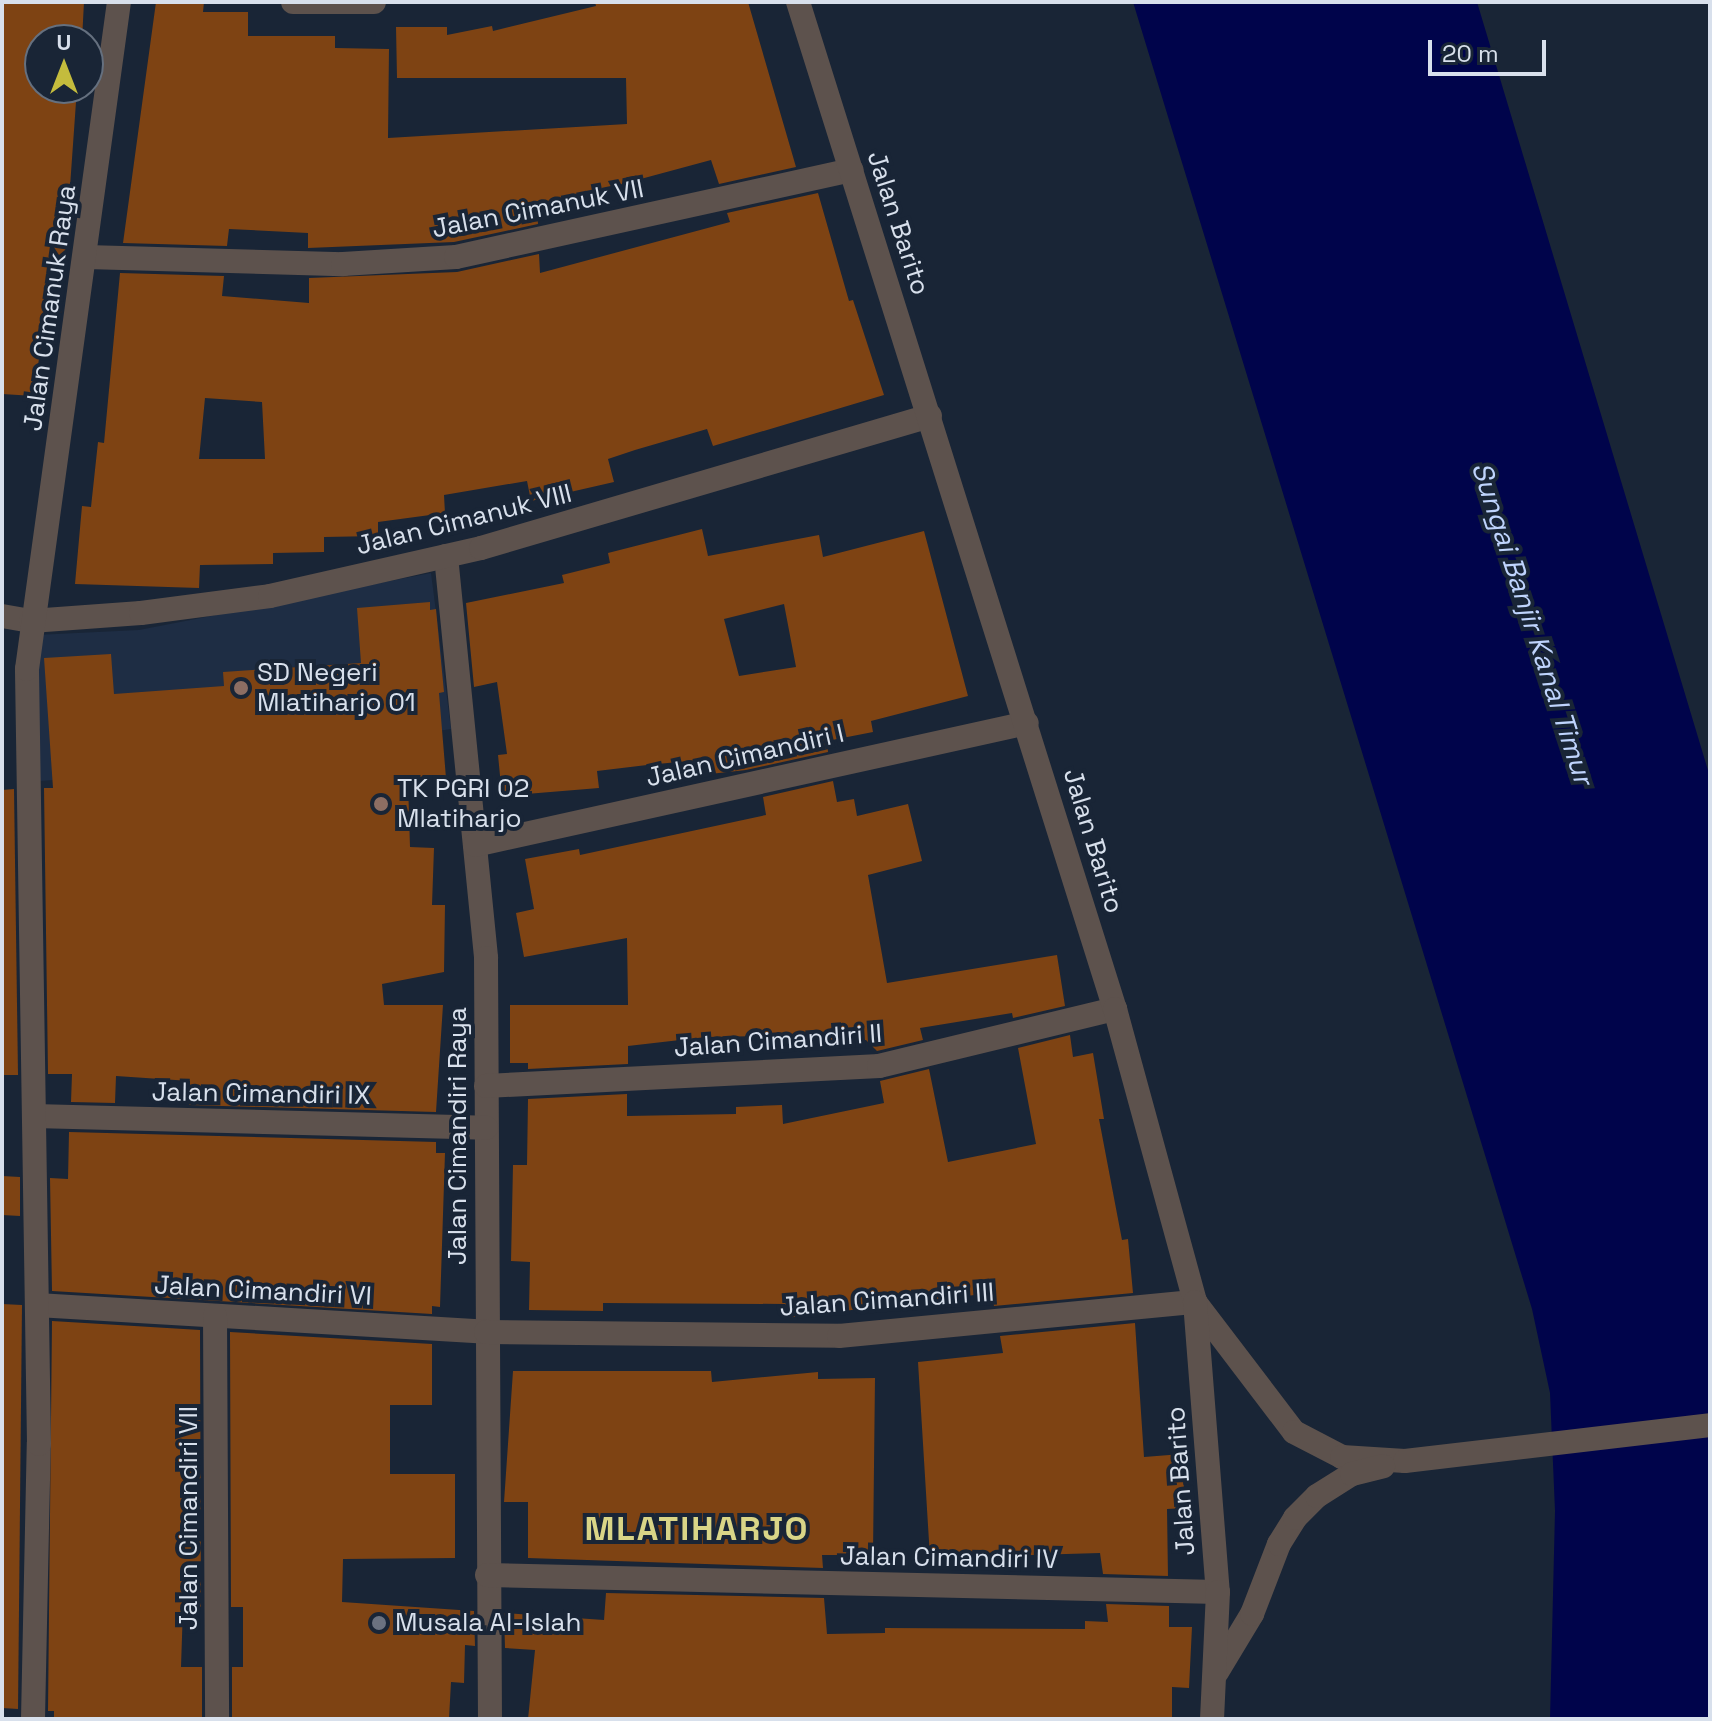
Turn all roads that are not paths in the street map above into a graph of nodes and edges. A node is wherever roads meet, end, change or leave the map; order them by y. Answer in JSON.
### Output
{"nodes":[{"id":1,"x":119,"y":2,"type":"edge"},
{"id":2,"x":293,"y":2,"type":"edge"},
{"id":3,"x":374,"y":2,"type":"edge"},
{"id":4,"x":798,"y":2,"type":"edge"},
{"id":5,"x":852,"y":170,"type":"junction"},
{"id":6,"x":86,"y":257,"type":"junction"},
{"id":7,"x":930,"y":416,"type":"junction"},
{"id":8,"x":446,"y":556,"type":"junction"},
{"id":9,"x":2,"y":616,"type":"edge"},
{"id":10,"x":31,"y":621,"type":"junction"},
{"id":11,"x":1027,"y":723,"type":"junction"},
{"id":12,"x":475,"y":845,"type":"junction"},
{"id":13,"x":1115,"y":1009,"type":"junction"},
{"id":14,"x":486,"y":1086,"type":"junction"},
{"id":15,"x":34,"y":1116,"type":"junction"},
{"id":16,"x":486,"y":1128,"type":"junction"},
{"id":17,"x":1195,"y":1302,"type":"junction"},
{"id":18,"x":37,"y":1305,"type":"junction"},
{"id":19,"x":215,"y":1316,"type":"junction"},
{"id":20,"x":486,"y":1332,"type":"junction"},
{"id":21,"x":1710,"y":1425,"type":"edge"},
{"id":22,"x":1405,"y":1461,"type":"junction"},
{"id":23,"x":487,"y":1575,"type":"junction"},
{"id":24,"x":1218,"y":1592,"type":"junction"},
{"id":25,"x":1217,"y":1672,"type":"junction"},
{"id":26,"x":33,"y":1719,"type":"edge"},
{"id":27,"x":217,"y":1719,"type":"edge"},
{"id":28,"x":490,"y":1719,"type":"edge"},
{"id":29,"x":1212,"y":1719,"type":"edge"}],
"edges":[{"from":1,"to":6,"type":"street","name":"Jalan Cimanuk Raya"},
{"from":2,"to":3,"type":"street"},
{"from":4,"to":5,"type":"street","name":"Jalan Barito"},
{"from":5,"to":6,"type":"street","name":"Jalan Cimanuk VII"},
{"from":5,"to":7,"type":"street","name":"Jalan Barito"},
{"from":6,"to":10,"type":"street","name":"Jalan Cimanuk Raya"},
{"from":7,"to":8,"type":"street","name":"Jalan Cimanuk VIII"},
{"from":7,"to":11,"type":"street","name":"Jalan Barito"},
{"from":8,"to":10,"type":"street","name":"Jalan Cimanuk VIII"},
{"from":8,"to":12,"type":"street","name":"Jalan Cimandiri Raya"},
{"from":9,"to":10,"type":"street","name":"Jalan Cimanuk VIII"},
{"from":10,"to":15,"type":"street","name":"Jalan Cimanuk Raya"},
{"from":11,"to":12,"type":"street","name":"Jalan Cimandiri I"},
{"from":11,"to":13,"type":"street","name":"Jalan Barito"},
{"from":12,"to":14,"type":"street","name":"Jalan Cimandiri Raya"},
{"from":13,"to":14,"type":"street","name":"Jalan Cimandiri II"},
{"from":13,"to":17,"type":"street","name":"Jalan Barito"},
{"from":14,"to":16,"type":"street","name":"Jalan Cimandiri Raya"},
{"from":15,"to":16,"type":"street","name":"Jalan Cimandiri IX"},
{"from":15,"to":18,"type":"street","name":"Jalan Cimanuk Raya"},
{"from":16,"to":20,"type":"street","name":"Jalan Cimandiri Raya"},
{"from":17,"to":20,"type":"street","name":"Jalan Cimandiri III"},
{"from":17,"to":22,"type":"street"},
{"from":17,"to":24,"type":"street","name":"Jalan Barito"},
{"from":18,"to":19,"type":"street","name":"Jalan Cimandiri VI"},
{"from":18,"to":26,"type":"street","name":"Jalan Cimanuk Raya"},
{"from":19,"to":20,"type":"street","name":"Jalan Cimandiri VI"},
{"from":19,"to":27,"type":"street","name":"Jalan Cimandiri VII"},
{"from":20,"to":23,"type":"street","name":"Jalan Cimandiri Raya"},
{"from":21,"to":22,"type":"street"},
{"from":22,"to":25,"type":"street"},
{"from":23,"to":24,"type":"street","name":"Jalan Cimandiri IV"},
{"from":23,"to":28,"type":"street","name":"Jalan Cimandiri Raya"},
{"from":24,"to":25,"type":"street","name":"Jalan Barito"},
{"from":25,"to":29,"type":"street","name":"Jalan Barito"}]}
